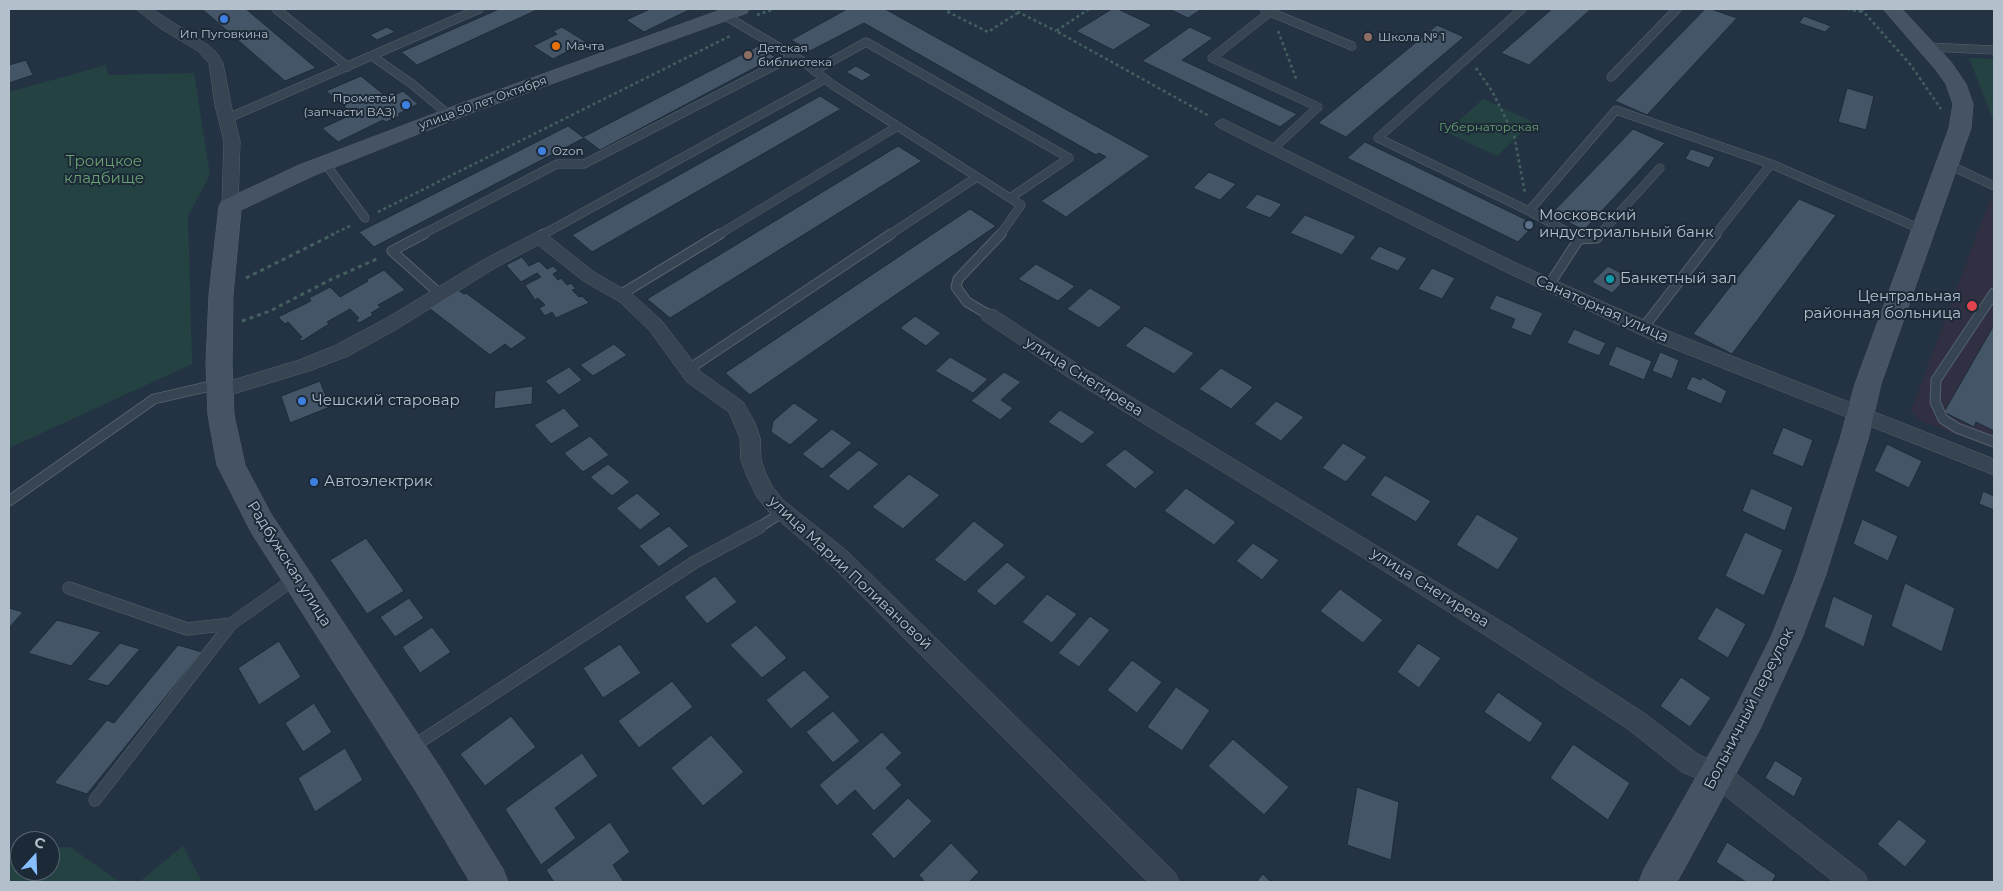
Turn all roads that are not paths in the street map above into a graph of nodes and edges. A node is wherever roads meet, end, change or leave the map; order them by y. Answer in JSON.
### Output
{"nodes":[{"id":1,"x":143,"y":9,"type":"edge"},
{"id":2,"x":276,"y":9,"type":"edge"},
{"id":3,"x":479,"y":9,"type":"edge"},
{"id":4,"x":1522,"y":9,"type":"edge"},
{"id":5,"x":1677,"y":9,"type":"edge"},
{"id":6,"x":1892,"y":9,"type":"edge"},
{"id":7,"x":1267,"y":10,"type":"edge"},
{"id":8,"x":737,"y":17,"type":"edge"},
{"id":9,"x":1352,"y":46,"type":"dead end"},
{"id":10,"x":1927,"y":47,"type":"junction"},
{"id":11,"x":1994,"y":50,"type":"edge"},
{"id":12,"x":372,"y":56,"type":"junction"},
{"id":13,"x":793,"y":56,"type":"junction"},
{"id":14,"x":348,"y":67,"type":"junction"},
{"id":15,"x":814,"y":71,"type":"junction"},
{"id":16,"x":1611,"y":77,"type":"dead end"},
{"id":17,"x":825,"y":79,"type":"junction"},
{"id":18,"x":449,"y":115,"type":"junction"},
{"id":19,"x":226,"y":119,"type":"junction"},
{"id":20,"x":1223,"y":124,"type":"road end"},
{"id":21,"x":898,"y":126,"type":"junction"},
{"id":22,"x":1273,"y":149,"type":"junction"},
{"id":23,"x":325,"y":163,"type":"junction"},
{"id":24,"x":1771,"y":164,"type":"junction"},
{"id":25,"x":1947,"y":164,"type":"junction"},
{"id":26,"x":1660,"y":168,"type":"dead end"},
{"id":27,"x":977,"y":177,"type":"junction"},
{"id":28,"x":1994,"y":186,"type":"edge"},
{"id":29,"x":1010,"y":198,"type":"junction"},
{"id":30,"x":230,"y":206,"type":"junction"},
{"id":31,"x":1529,"y":211,"type":"junction"},
{"id":32,"x":364,"y":218,"type":"road end"},
{"id":33,"x":1923,"y":230,"type":"junction"},
{"id":34,"x":539,"y":236,"type":"junction"},
{"id":35,"x":1579,"y":239,"type":"junction"},
{"id":36,"x":1549,"y":285,"type":"junction"},
{"id":37,"x":1994,"y":293,"type":"edge"},
{"id":38,"x":440,"y":294,"type":"junction"},
{"id":39,"x":620,"y":295,"type":"junction"},
{"id":40,"x":989,"y":315,"type":"joint"},
{"id":41,"x":1643,"y":328,"type":"junction"},
{"id":42,"x":689,"y":369,"type":"junction"},
{"id":43,"x":220,"y":387,"type":"junction"},
{"id":44,"x":1861,"y":414,"type":"junction"},
{"id":45,"x":1994,"y":442,"type":"edge"},
{"id":46,"x":1994,"y":467,"type":"edge"},
{"id":47,"x":9,"y":501,"type":"edge"},
{"id":48,"x":783,"y":512,"type":"junction"},
{"id":49,"x":296,"y":577,"type":"junction"},
{"id":50,"x":69,"y":588,"type":"dead end"},
{"id":51,"x":231,"y":624,"type":"junction"},
{"id":52,"x":408,"y":750,"type":"junction"},
{"id":53,"x":1717,"y":774,"type":"junction"},
{"id":54,"x":95,"y":800,"type":"dead end"},
{"id":55,"x":490,"y":882,"type":"edge"},
{"id":56,"x":1166,"y":882,"type":"edge"},
{"id":57,"x":1657,"y":882,"type":"edge"},
{"id":58,"x":1855,"y":882,"type":"edge"}],
"edges":[{"from":1,"to":19,"type":"street"},
{"from":2,"to":14,"type":"lane"},
{"from":3,"to":12,"type":"lane"},
{"from":4,"to":31,"type":"lane"},
{"from":5,"to":16,"type":"lane"},
{"from":6,"to":10,"type":"street","name":"Больничный переулок"},
{"from":7,"to":9,"type":"lane"},
{"from":7,"to":22,"type":"lane"},
{"from":8,"to":13,"type":"lane"},
{"from":8,"to":18,"type":"street","name":"улица 50 лет Октября"},
{"from":10,"to":11,"type":"lane"},
{"from":10,"to":25,"type":"street","name":"Больничный переулок"},
{"from":12,"to":14,"type":"lane"},
{"from":12,"to":18,"type":"lane"},
{"from":13,"to":15,"type":"lane"},
{"from":13,"to":38,"type":"lane"},
{"from":14,"to":19,"type":"lane"},
{"from":15,"to":17,"type":"lane"},
{"from":15,"to":29,"type":"lane"},
{"from":17,"to":21,"type":"lane"},
{"from":17,"to":34,"type":"lane"},
{"from":18,"to":23,"type":"street","name":"улица 50 лет Октября"},
{"from":19,"to":30,"type":"street"},
{"from":20,"to":22,"type":"street","name":"Санаторная улица"},
{"from":21,"to":27,"type":"lane"},
{"from":21,"to":39,"type":"lane"},
{"from":22,"to":36,"type":"street","name":"Санаторная улица"},
{"from":23,"to":30,"type":"street","name":"улица 50 лет Октября"},
{"from":23,"to":32,"type":"lane"},
{"from":24,"to":31,"type":"lane"},
{"from":24,"to":33,"type":"lane"},
{"from":24,"to":41,"type":"lane"},
{"from":25,"to":28,"type":"lane"},
{"from":25,"to":33,"type":"street","name":"Больничный переулок"},
{"from":26,"to":35,"type":"lane"},
{"from":27,"to":29,"type":"lane"},
{"from":27,"to":42,"type":"lane"},
{"from":29,"to":40,"type":"lane"},
{"from":30,"to":43,"type":"street","name":"Радбужская улица"},
{"from":31,"to":35,"type":"lane"},
{"from":33,"to":44,"type":"street","name":"Больничный переулок"},
{"from":34,"to":38,"type":"street"},
{"from":34,"to":39,"type":"street","name":"улица Марии Поливановой"},
{"from":35,"to":36,"type":"lane"},
{"from":36,"to":41,"type":"street","name":"Санаторная улица"},
{"from":37,"to":45,"type":"lane"},
{"from":38,"to":43,"type":"street"},
{"from":39,"to":42,"type":"street","name":"улица Марии Поливановой"},
{"from":40,"to":53,"type":"street","name":"улица Снегирева"},
{"from":41,"to":44,"type":"street","name":"Санаторная улица"},
{"from":42,"to":48,"type":"street","name":"улица Марии Поливановой"},
{"from":43,"to":47,"type":"lane"},
{"from":43,"to":49,"type":"street","name":"Радбужская улица"},
{"from":44,"to":46,"type":"street","name":"Санаторная улица"},
{"from":44,"to":53,"type":"street","name":"Больничный переулок"},
{"from":48,"to":52,"type":"lane"},
{"from":48,"to":56,"type":"street","name":"улица Марии Поливановой"},
{"from":49,"to":51,"type":"lane"},
{"from":49,"to":52,"type":"street","name":"Радбужская улица"},
{"from":50,"to":51,"type":"lane"},
{"from":51,"to":54,"type":"lane"},
{"from":52,"to":55,"type":"street","name":"Радбужская улица"},
{"from":53,"to":57,"type":"street","name":"Больничный переулок"},
{"from":53,"to":58,"type":"street","name":"улица Снегирева"}]}
